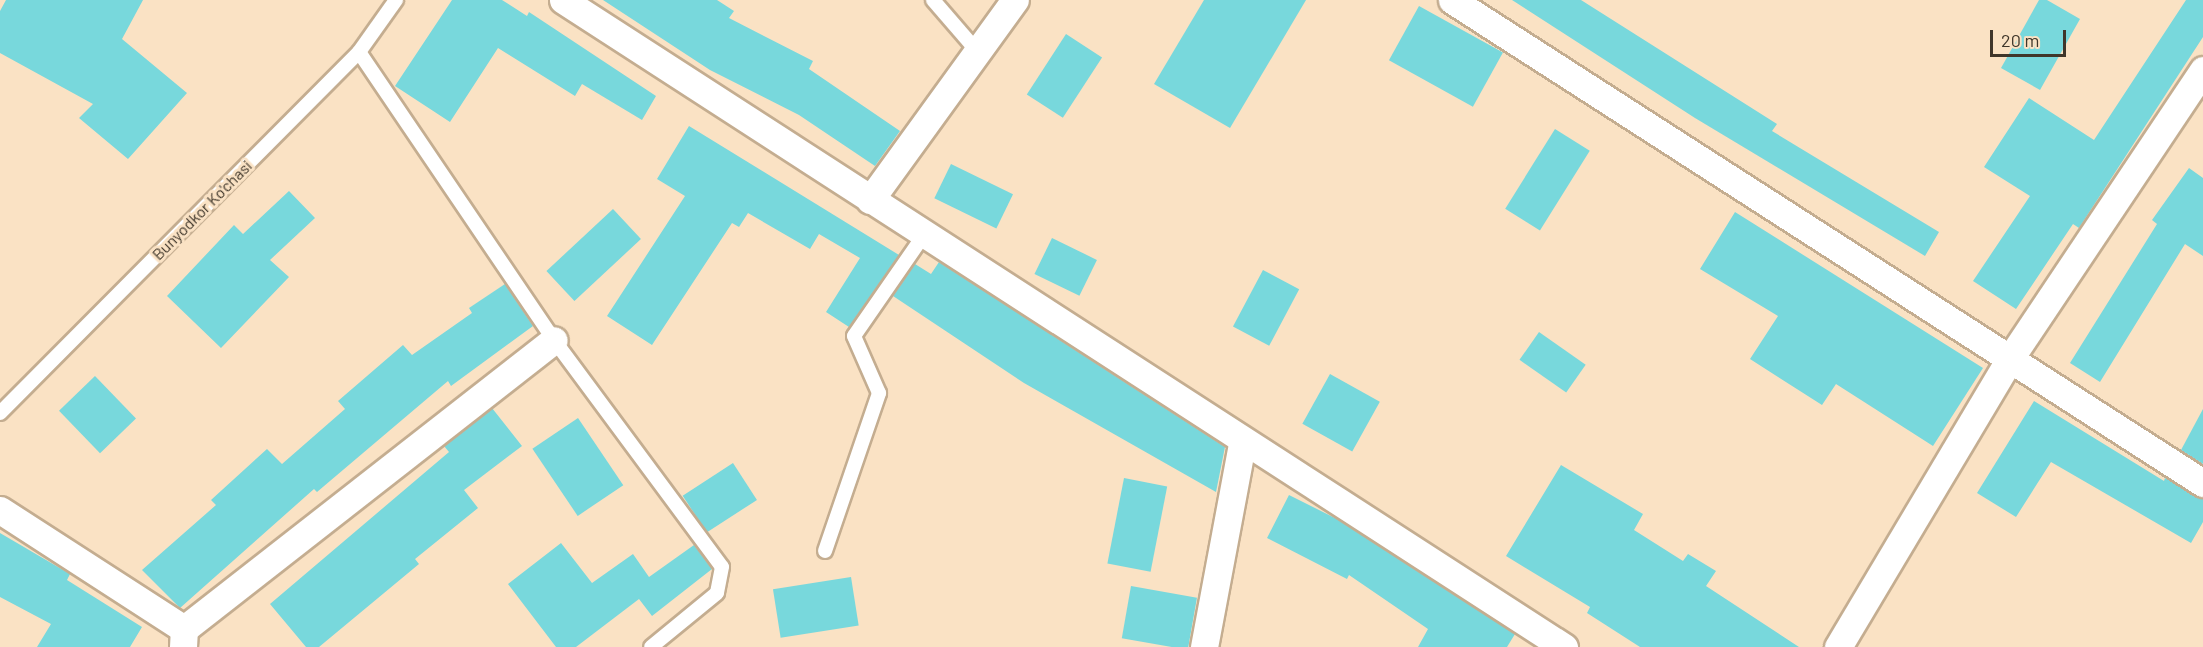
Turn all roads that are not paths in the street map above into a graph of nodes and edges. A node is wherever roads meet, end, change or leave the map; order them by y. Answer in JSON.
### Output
{"nodes":[{"id":1,"x":396,"y":0,"type":"edge"},
{"id":2,"x":563,"y":0,"type":"edge"},
{"id":3,"x":933,"y":0,"type":"edge"},
{"id":4,"x":1015,"y":0,"type":"edge"},
{"id":5,"x":1452,"y":0,"type":"edge"},
{"id":6,"x":977,"y":51,"type":"junction"},
{"id":7,"x":359,"y":52,"type":"junction"},
{"id":8,"x":2203,"y":70,"type":"edge"},
{"id":9,"x":870,"y":200,"type":"junction"},
{"id":10,"x":924,"y":235,"type":"junction"},
{"id":11,"x":554,"y":340,"type":"junction"},
{"id":12,"x":2009,"y":360,"type":"junction"},
{"id":13,"x":0,"y":412,"type":"edge"},
{"id":14,"x":1242,"y":443,"type":"junction"},
{"id":15,"x":2203,"y":483,"type":"edge"},
{"id":16,"x":0,"y":510,"type":"edge"},
{"id":17,"x":825,"y":550,"type":"dead end"},
{"id":18,"x":184,"y":638,"type":"edge"},
{"id":19,"x":651,"y":647,"type":"edge"},
{"id":20,"x":1204,"y":647,"type":"edge"},
{"id":21,"x":1564,"y":647,"type":"edge"},
{"id":22,"x":1838,"y":647,"type":"edge"}],
"edges":[{"from":1,"to":7,"type":"lane","name":"Bunyodkor Ko'chasi"},
{"from":2,"to":9,"type":"street"},
{"from":3,"to":6,"type":"lane"},
{"from":4,"to":6,"type":"street"},
{"from":5,"to":12,"type":"street"},
{"from":6,"to":9,"type":"street"},
{"from":7,"to":11,"type":"lane"},
{"from":7,"to":13,"type":"lane","name":"Bunyodkor Ko'chasi"},
{"from":8,"to":12,"type":"street"},
{"from":9,"to":10,"type":"street"},
{"from":10,"to":14,"type":"street"},
{"from":10,"to":17,"type":"lane"},
{"from":11,"to":18,"type":"street"},
{"from":11,"to":19,"type":"lane"},
{"from":12,"to":15,"type":"street"},
{"from":12,"to":22,"type":"street"},
{"from":14,"to":20,"type":"street"},
{"from":14,"to":21,"type":"street"},
{"from":16,"to":18,"type":"street"}]}
